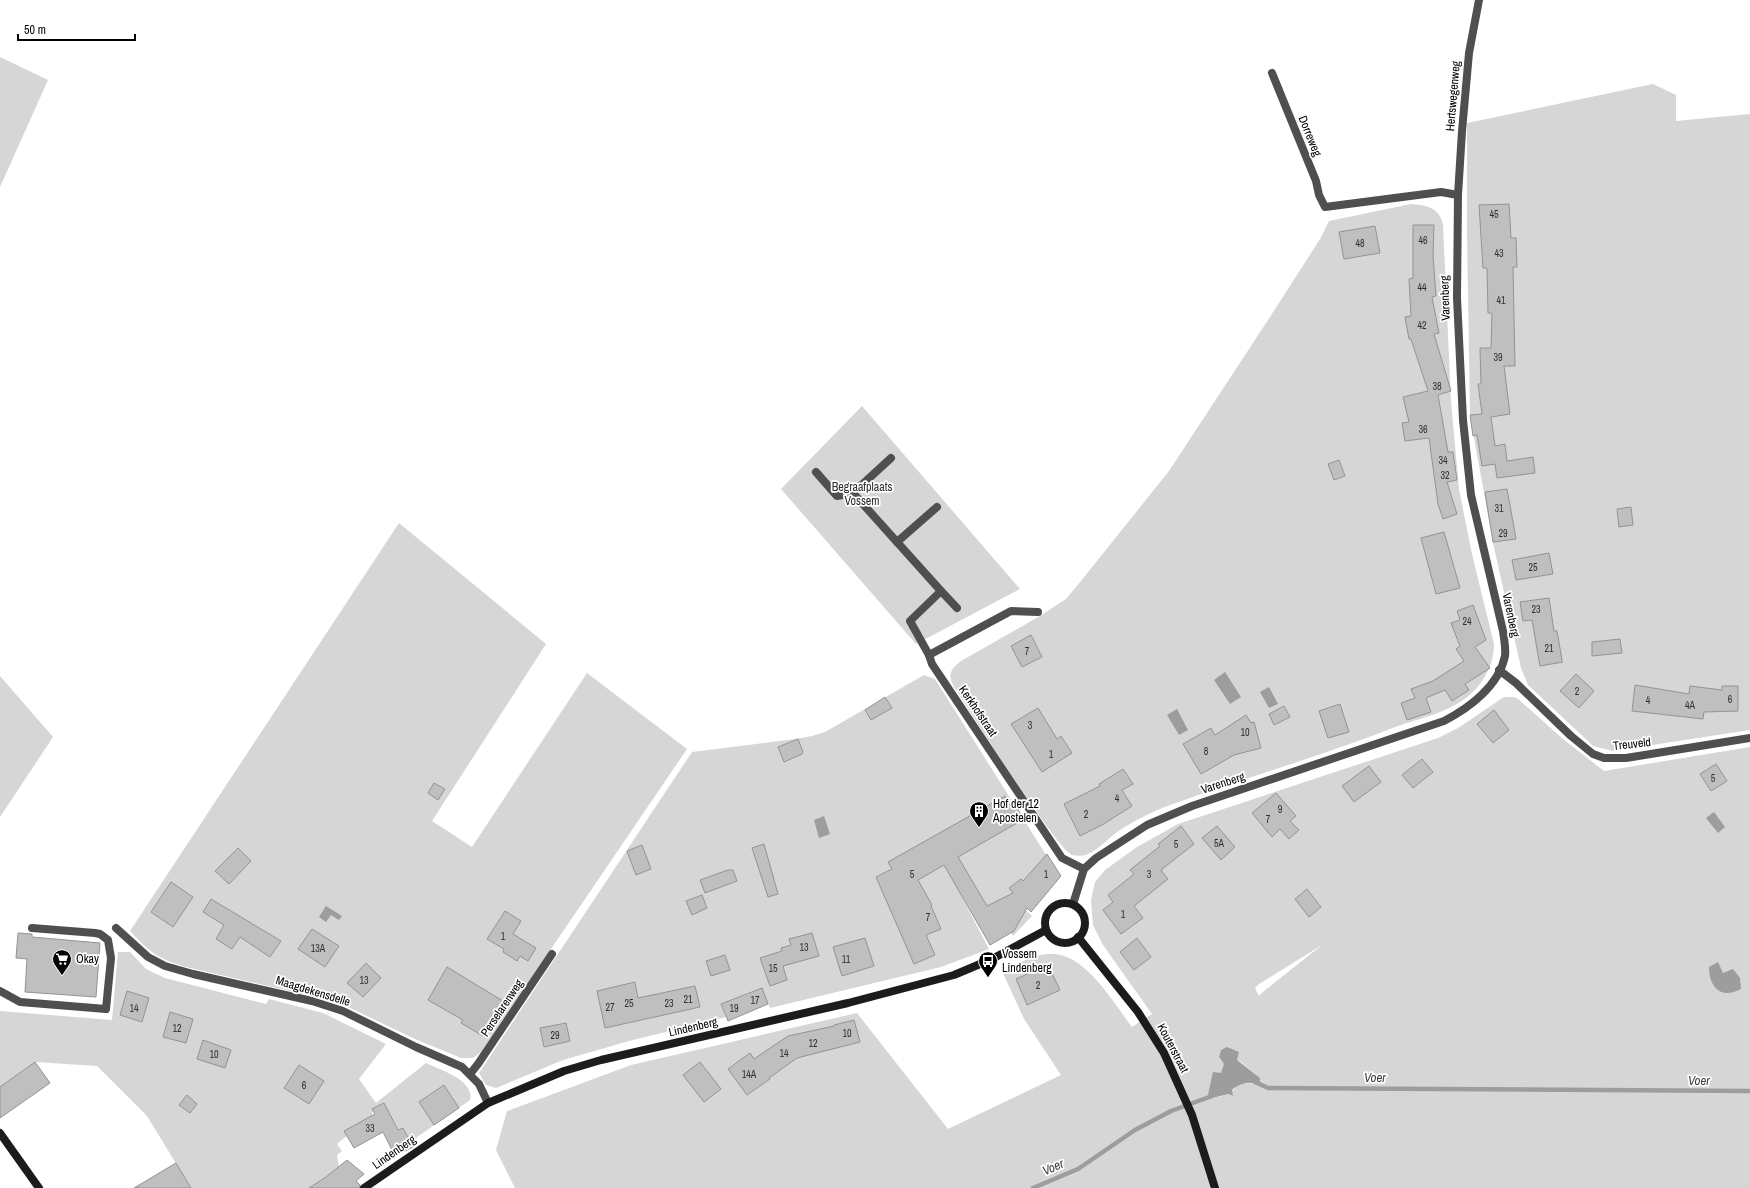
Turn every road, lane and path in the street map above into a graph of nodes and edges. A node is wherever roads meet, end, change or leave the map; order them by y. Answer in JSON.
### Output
{"nodes":[{"id":1,"x":1479,"y":0,"type":"edge"},
{"id":2,"x":1272,"y":73,"type":"dead end"},
{"id":3,"x":1458,"y":195,"type":"junction"},
{"id":4,"x":891,"y":458,"type":"dead end"},
{"id":5,"x":816,"y":472,"type":"dead end"},
{"id":6,"x":853,"y":493,"type":"junction"},
{"id":7,"x":937,"y":507,"type":"dead end"},
{"id":8,"x":897,"y":542,"type":"junction"},
{"id":9,"x":941,"y":591,"type":"junction"},
{"id":10,"x":957,"y":608,"type":"dead end"},
{"id":11,"x":1038,"y":612,"type":"dead end"},
{"id":12,"x":929,"y":654,"type":"junction"},
{"id":13,"x":1499,"y":670,"type":"junction"},
{"id":14,"x":1750,"y":738,"type":"edge"},
{"id":15,"x":1084,"y":869,"type":"junction"},
{"id":16,"x":1073,"y":904,"type":"junction"},
{"id":17,"x":32,"y":928,"type":"dead end"},
{"id":18,"x":116,"y":928,"type":"dead end"},
{"id":19,"x":1046,"y":930,"type":"junction"},
{"id":20,"x":1078,"y":937,"type":"junction"},
{"id":21,"x":552,"y":954,"type":"dead end"},
{"id":22,"x":0,"y":991,"type":"edge"},
{"id":23,"x":470,"y":1074,"type":"junction"},
{"id":24,"x":488,"y":1103,"type":"junction"},
{"id":25,"x":0,"y":1133,"type":"edge"},
{"id":26,"x":39,"y":1188,"type":"edge"},
{"id":27,"x":364,"y":1188,"type":"edge"},
{"id":28,"x":1215,"y":1188,"type":"edge"}],
"edges":[{"from":1,"to":3,"type":"street","name":"Hertswegenweg"},
{"from":2,"to":3,"type":"street","name":"Dorreweg"},
{"from":3,"to":13,"type":"street","name":"Varenberg"},
{"from":4,"to":6,"type":"street"},
{"from":5,"to":6,"type":"street"},
{"from":6,"to":8,"type":"street"},
{"from":7,"to":8,"type":"street"},
{"from":8,"to":9,"type":"street"},
{"from":9,"to":10,"type":"street"},
{"from":9,"to":12,"type":"street","name":"Kerkhofstraat"},
{"from":11,"to":12,"type":"street"},
{"from":12,"to":15,"type":"street","name":"Kerkhofstraat"},
{"from":13,"to":14,"type":"street","name":"Treuveld"},
{"from":13,"to":15,"type":"street","name":"Varenberg"},
{"from":15,"to":16,"type":"street"},
{"from":16,"to":19,"type":"street"},
{"from":16,"to":20,"type":"street"},
{"from":17,"to":22,"type":"street"},
{"from":18,"to":23,"type":"street","name":"Maagdekensdelle"},
{"from":19,"to":20,"type":"street"},
{"from":19,"to":24,"type":"street","name":"Lindenberg"},
{"from":20,"to":28,"type":"street","name":"Kouterstraat"},
{"from":21,"to":23,"type":"street","name":"Perselarenweg"},
{"from":23,"to":24,"type":"street","name":"Maagdekensdelle"},
{"from":24,"to":27,"type":"street","name":"Lindenberg"},
{"from":25,"to":26,"type":"street"}]}
